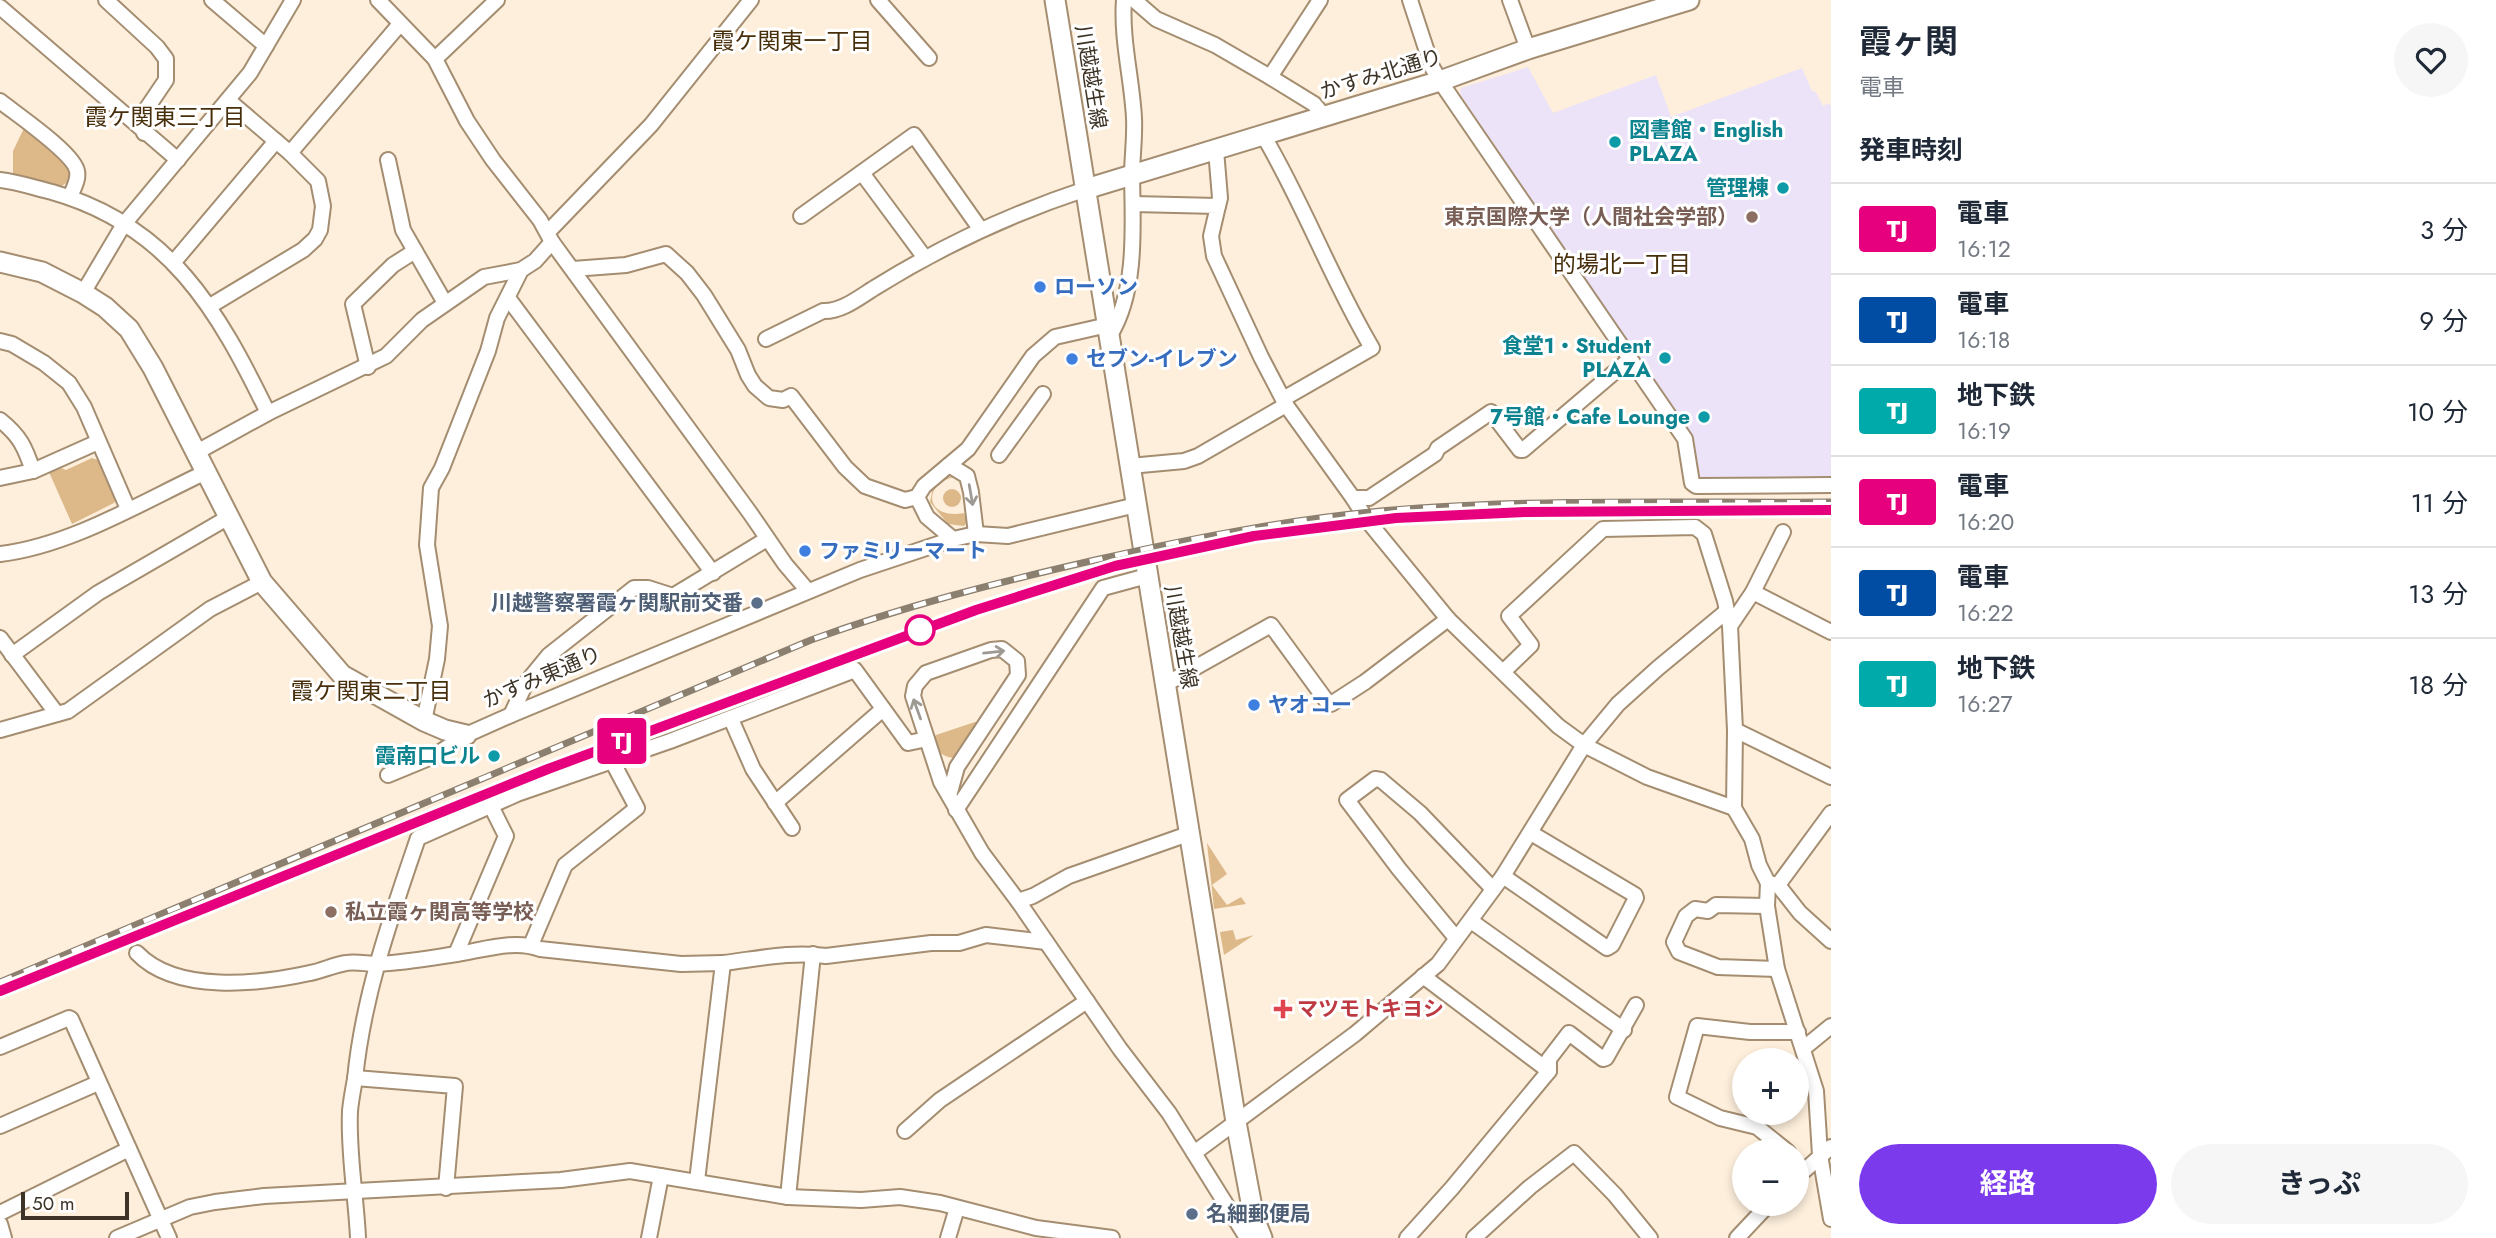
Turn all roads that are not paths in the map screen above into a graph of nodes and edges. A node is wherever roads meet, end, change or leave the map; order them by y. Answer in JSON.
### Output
{"nodes":[{"id":1,"x":106,"y":0,"type":"edge"},
{"id":2,"x":212,"y":0,"type":"edge"},
{"id":3,"x":293,"y":0,"type":"edge"},
{"id":4,"x":377,"y":0,"type":"edge"},
{"id":5,"x":497,"y":0,"type":"edge"},
{"id":6,"x":751,"y":0,"type":"edge"},
{"id":7,"x":900,"y":0,"type":"edge"},
{"id":8,"x":1055,"y":0,"type":"edge"},
{"id":9,"x":1124,"y":0,"type":"edge"},
{"id":10,"x":1134,"y":0,"type":"edge"},
{"id":11,"x":1320,"y":0,"type":"edge"},
{"id":12,"x":1410,"y":0,"type":"edge"},
{"id":13,"x":1510,"y":0,"type":"edge"},
{"id":14,"x":1689,"y":0,"type":"edge"},
{"id":15,"x":883,"y":5,"type":"edge"},
{"id":16,"x":1646,"y":7,"type":"edge"},
{"id":17,"x":3,"y":16,"type":"edge"},
{"id":18,"x":400,"y":24,"type":"junction"},
{"id":19,"x":266,"y":46,"type":"junction"},
{"id":20,"x":1528,"y":49,"type":"junction"},
{"id":21,"x":929,"y":58,"type":"dead end"},
{"id":22,"x":435,"y":59,"type":"junction"},
{"id":23,"x":1270,"y":77,"type":"junction"},
{"id":24,"x":1440,"y":80,"type":"junction"},
{"id":25,"x":228,"y":100,"type":"junction"},
{"id":26,"x":0,"y":101,"type":"edge"},
{"id":27,"x":1324,"y":116,"type":"junction"},
{"id":28,"x":144,"y":133,"type":"junction"},
{"id":29,"x":1263,"y":135,"type":"junction"},
{"id":30,"x":276,"y":141,"type":"junction"},
{"id":31,"x":1216,"y":150,"type":"junction"},
{"id":32,"x":290,"y":153,"type":"junction"},
{"id":33,"x":178,"y":160,"type":"junction"},
{"id":34,"x":388,"y":160,"type":"dead end"},
{"id":35,"x":862,"y":173,"type":"junction"},
{"id":36,"x":1132,"y":175,"type":"junction"},
{"id":37,"x":0,"y":180,"type":"edge"},
{"id":38,"x":1086,"y":189,"type":"junction"},
{"id":39,"x":70,"y":197,"type":"junction"},
{"id":40,"x":1133,"y":204,"type":"junction"},
{"id":41,"x":1218,"y":206,"type":"junction"},
{"id":42,"x":801,"y":216,"type":"dead end"},
{"id":43,"x":124,"y":224,"type":"junction"},
{"id":44,"x":981,"y":230,"type":"junction"},
{"id":45,"x":550,"y":237,"type":"junction"},
{"id":46,"x":415,"y":251,"type":"junction"},
{"id":47,"x":925,"y":258,"type":"junction"},
{"id":48,"x":0,"y":261,"type":"edge"},
{"id":49,"x":173,"y":263,"type":"junction"},
{"id":50,"x":573,"y":269,"type":"junction"},
{"id":51,"x":521,"y":270,"type":"junction"},
{"id":52,"x":83,"y":293,"type":"junction"},
{"id":53,"x":508,"y":298,"type":"junction"},
{"id":54,"x":445,"y":303,"type":"junction"},
{"id":55,"x":209,"y":306,"type":"junction"},
{"id":56,"x":1109,"y":330,"type":"junction"},
{"id":57,"x":766,"y":340,"type":"dead end"},
{"id":58,"x":0,"y":341,"type":"edge"},
{"id":59,"x":1630,"y":359,"type":"junction"},
{"id":60,"x":368,"y":367,"type":"junction"},
{"id":61,"x":1043,"y":394,"type":"dead end"},
{"id":62,"x":1285,"y":402,"type":"junction"},
{"id":63,"x":268,"y":413,"type":"junction"},
{"id":64,"x":0,"y":420,"type":"edge"},
{"id":65,"x":97,"y":442,"type":"junction"},
{"id":66,"x":197,"y":452,"type":"junction"},
{"id":67,"x":999,"y":454,"type":"dead end"},
{"id":68,"x":949,"y":465,"type":"junction"},
{"id":69,"x":1130,"y":466,"type":"junction"},
{"id":70,"x":33,"y":471,"type":"junction"},
{"id":71,"x":206,"y":472,"type":"junction"},
{"id":72,"x":0,"y":478,"type":"edge"},
{"id":73,"x":1831,"y":485,"type":"edge"},
{"id":74,"x":917,"y":497,"type":"junction"},
{"id":75,"x":1353,"y":498,"type":"junction"},
{"id":76,"x":1136,"y":505,"type":"junction"},
{"id":77,"x":128,"y":509,"type":"junction"},
{"id":78,"x":229,"y":517,"type":"junction"},
{"id":79,"x":1783,"y":532,"type":"dead end"},
{"id":80,"x":976,"y":534,"type":"junction"},
{"id":81,"x":767,"y":539,"type":"junction"},
{"id":82,"x":953,"y":540,"type":"junction"},
{"id":83,"x":0,"y":554,"type":"edge"},
{"id":84,"x":713,"y":573,"type":"junction"},
{"id":85,"x":1147,"y":576,"type":"junction"},
{"id":86,"x":262,"y":582,"type":"junction"},
{"id":87,"x":808,"y":591,"type":"junction"},
{"id":88,"x":1753,"y":593,"type":"junction"},
{"id":89,"x":1727,"y":611,"type":"junction"},
{"id":90,"x":1448,"y":619,"type":"junction"},
{"id":91,"x":1730,"y":626,"type":"junction"},
{"id":92,"x":1831,"y":632,"type":"edge"},
{"id":93,"x":0,"y":638,"type":"edge"},
{"id":94,"x":12,"y":655,"type":"junction"},
{"id":95,"x":1503,"y":672,"type":"junction"},
{"id":96,"x":1166,"y":684,"type":"junction"},
{"id":97,"x":883,"y":709,"type":"junction"},
{"id":98,"x":57,"y":714,"type":"junction"},
{"id":99,"x":511,"y":715,"type":"junction"},
{"id":100,"x":731,"y":719,"type":"junction"},
{"id":101,"x":424,"y":721,"type":"junction"},
{"id":102,"x":0,"y":730,"type":"edge"},
{"id":103,"x":1735,"y":730,"type":"junction"},
{"id":104,"x":466,"y":735,"type":"junction"},
{"id":105,"x":927,"y":739,"type":"junction"},
{"id":106,"x":1584,"y":745,"type":"junction"},
{"id":107,"x":612,"y":761,"type":"junction"},
{"id":108,"x":388,"y":775,"type":"dead end"},
{"id":109,"x":1831,"y":777,"type":"edge"},
{"id":110,"x":775,"y":803,"type":"junction"},
{"id":111,"x":952,"y":803,"type":"junction"},
{"id":112,"x":491,"y":806,"type":"junction"},
{"id":113,"x":1734,"y":808,"type":"junction"},
{"id":114,"x":1831,"y":813,"type":"edge"},
{"id":115,"x":792,"y":828,"type":"dead end"},
{"id":116,"x":1191,"y":833,"type":"junction"},
{"id":117,"x":1531,"y":833,"type":"junction"},
{"id":118,"x":1503,"y":876,"type":"junction"},
{"id":119,"x":1773,"y":884,"type":"junction"},
{"id":120,"x":1493,"y":889,"type":"junction"},
{"id":121,"x":1018,"y":901,"type":"junction"},
{"id":122,"x":1767,"y":906,"type":"junction"},
{"id":123,"x":1471,"y":921,"type":"junction"},
{"id":124,"x":1456,"y":938,"type":"junction"},
{"id":125,"x":1831,"y":941,"type":"edge"},
{"id":126,"x":1046,"y":942,"type":"junction"},
{"id":127,"x":531,"y":945,"type":"junction"},
{"id":128,"x":137,"y":953,"type":"dead end"},
{"id":129,"x":456,"y":954,"type":"junction"},
{"id":130,"x":813,"y":954,"type":"junction"},
{"id":131,"x":723,"y":963,"type":"junction"},
{"id":132,"x":377,"y":964,"type":"junction"},
{"id":133,"x":1777,"y":969,"type":"junction"},
{"id":134,"x":1423,"y":976,"type":"junction"},
{"id":135,"x":1087,"y":1001,"type":"junction"},
{"id":136,"x":1636,"y":1006,"type":"dead end"},
{"id":137,"x":1831,"y":1026,"type":"edge"},
{"id":138,"x":1624,"y":1030,"type":"junction"},
{"id":139,"x":1798,"y":1032,"type":"junction"},
{"id":140,"x":0,"y":1047,"type":"edge"},
{"id":141,"x":1804,"y":1048,"type":"joint"},
{"id":142,"x":1809,"y":1066,"type":"edge"},
{"id":143,"x":1549,"y":1071,"type":"junction"},
{"id":144,"x":355,"y":1078,"type":"junction"},
{"id":145,"x":99,"y":1083,"type":"junction"},
{"id":146,"x":1236,"y":1122,"type":"junction"},
{"id":147,"x":0,"y":1126,"type":"edge"},
{"id":148,"x":905,"y":1131,"type":"dead end"},
{"id":149,"x":1772,"y":1139,"type":"edge"},
{"id":150,"x":129,"y":1149,"type":"junction"},
{"id":151,"x":1825,"y":1151,"type":"edge"},
{"id":152,"x":1194,"y":1153,"type":"junction"},
{"id":153,"x":1809,"y":1162,"type":"edge"},
{"id":154,"x":661,"y":1176,"type":"junction"},
{"id":155,"x":697,"y":1181,"type":"junction"},
{"id":156,"x":446,"y":1188,"type":"junction"},
{"id":157,"x":356,"y":1191,"type":"junction"},
{"id":158,"x":788,"y":1197,"type":"junction"},
{"id":159,"x":957,"y":1208,"type":"junction"},
{"id":160,"x":0,"y":1213,"type":"edge"},
{"id":161,"x":1758,"y":1216,"type":"edge"},
{"id":162,"x":160,"y":1219,"type":"junction"},
{"id":163,"x":1831,"y":1219,"type":"edge"},
{"id":164,"x":0,"y":1224,"type":"edge"},
{"id":165,"x":4,"y":1238,"type":"edge"},
{"id":166,"x":117,"y":1238,"type":"edge"},
{"id":167,"x":169,"y":1238,"type":"edge"},
{"id":168,"x":358,"y":1238,"type":"edge"},
{"id":169,"x":649,"y":1238,"type":"edge"},
{"id":170,"x":947,"y":1238,"type":"edge"},
{"id":171,"x":1112,"y":1238,"type":"edge"},
{"id":172,"x":1247,"y":1238,"type":"edge"},
{"id":173,"x":1262,"y":1238,"type":"edge"},
{"id":174,"x":1407,"y":1238,"type":"edge"},
{"id":175,"x":1474,"y":1238,"type":"edge"},
{"id":176,"x":1650,"y":1238,"type":"edge"},
{"id":177,"x":1737,"y":1238,"type":"edge"}],
"edges":[{"from":1,"to":28,"type":"street"},
{"from":2,"to":19,"type":"street"},
{"from":3,"to":19,"type":"street"},
{"from":4,"to":18,"type":"street"},
{"from":5,"to":22,"type":"street"},
{"from":6,"to":45,"type":"street"},
{"from":7,"to":15,"type":"street"},
{"from":8,"to":38,"type":"street","name":"川越越生線"},
{"from":9,"to":36,"type":"street"},
{"from":10,"to":23,"type":"street"},
{"from":11,"to":23,"type":"street"},
{"from":12,"to":24,"type":"street"},
{"from":13,"to":20,"type":"street"},
{"from":14,"to":16,"type":"street","name":"かすみ北通り"},
{"from":15,"to":21,"type":"street"},
{"from":16,"to":20,"type":"street","name":"かすみ北通り"},
{"from":17,"to":28,"type":"street"},
{"from":18,"to":22,"type":"street"},
{"from":18,"to":32,"type":"street"},
{"from":19,"to":25,"type":"street"},
{"from":20,"to":24,"type":"street","name":"かすみ北通り"},
{"from":22,"to":45,"type":"street"},
{"from":23,"to":27,"type":"street"},
{"from":24,"to":27,"type":"street","name":"かすみ北通り"},
{"from":24,"to":59,"type":"street"},
{"from":25,"to":30,"type":"street"},
{"from":25,"to":33,"type":"street"},
{"from":26,"to":39,"type":"street"},
{"from":27,"to":29,"type":"street","name":"かすみ北通り"},
{"from":28,"to":33,"type":"street"},
{"from":29,"to":31,"type":"street","name":"かすみ北通り"},
{"from":29,"to":62,"type":"street"},
{"from":30,"to":32,"type":"street"},
{"from":30,"to":49,"type":"street"},
{"from":31,"to":36,"type":"street","name":"かすみ北通り"},
{"from":31,"to":41,"type":"street"},
{"from":32,"to":55,"type":"street"},
{"from":33,"to":43,"type":"street"},
{"from":34,"to":46,"type":"street"},
{"from":35,"to":42,"type":"street"},
{"from":35,"to":44,"type":"street"},
{"from":35,"to":47,"type":"street"},
{"from":36,"to":38,"type":"street","name":"かすみ北通り"},
{"from":36,"to":40,"type":"street"},
{"from":37,"to":39,"type":"street"},
{"from":38,"to":44,"type":"street"},
{"from":38,"to":56,"type":"street","name":"川越越生線"},
{"from":39,"to":43,"type":"street"},
{"from":40,"to":41,"type":"street"},
{"from":40,"to":56,"type":"street"},
{"from":41,"to":62,"type":"street"},
{"from":43,"to":49,"type":"street"},
{"from":43,"to":52,"type":"street"},
{"from":44,"to":47,"type":"street"},
{"from":45,"to":50,"type":"street"},
{"from":45,"to":51,"type":"street"},
{"from":46,"to":54,"type":"street"},
{"from":46,"to":60,"type":"street"},
{"from":47,"to":57,"type":"street"},
{"from":48,"to":52,"type":"street"},
{"from":49,"to":55,"type":"street"},
{"from":50,"to":74,"type":"street"},
{"from":50,"to":81,"type":"street"},
{"from":51,"to":53,"type":"street"},
{"from":51,"to":54,"type":"street"},
{"from":52,"to":66,"type":"street"},
{"from":53,"to":84,"type":"street"},
{"from":53,"to":101,"type":"street"},
{"from":54,"to":60,"type":"street"},
{"from":55,"to":63,"type":"street"},
{"from":56,"to":68,"type":"street"},
{"from":56,"to":69,"type":"street","name":"川越越生線"},
{"from":58,"to":65,"type":"street"},
{"from":59,"to":73,"type":"street"},
{"from":59,"to":75,"type":"street"},
{"from":60,"to":63,"type":"street"},
{"from":61,"to":67,"type":"street"},
{"from":62,"to":69,"type":"street"},
{"from":62,"to":75,"type":"street"},
{"from":63,"to":66,"type":"street"},
{"from":64,"to":70,"type":"street"},
{"from":65,"to":70,"type":"street"},
{"from":65,"to":77,"type":"street"},
{"from":66,"to":71,"type":"street"},
{"from":68,"to":74,"type":"street"},
{"from":68,"to":80,"type":"street","one_way":true},
{"from":69,"to":76,"type":"street","name":"川越越生線"},
{"from":70,"to":72,"type":"street"},
{"from":71,"to":77,"type":"street"},
{"from":71,"to":78,"type":"street"},
{"from":74,"to":82,"type":"street"},
{"from":75,"to":90,"type":"street"},
{"from":76,"to":80,"type":"street","name":"かすみ東通り"},
{"from":76,"to":85,"type":"street","name":"川越越生線"},
{"from":77,"to":83,"type":"street"},
{"from":78,"to":86,"type":"street"},
{"from":78,"to":94,"type":"street"},
{"from":79,"to":88,"type":"street"},
{"from":80,"to":82,"type":"street","name":"かすみ東通り"},
{"from":81,"to":84,"type":"street"},
{"from":81,"to":87,"type":"street"},
{"from":82,"to":87,"type":"street","name":"かすみ東通り"},
{"from":84,"to":99,"type":"street"},
{"from":85,"to":96,"type":"street","name":"川越越生線"},
{"from":85,"to":111,"type":"street"},
{"from":86,"to":98,"type":"street"},
{"from":86,"to":101,"type":"street"},
{"from":87,"to":99,"type":"street","name":"かすみ東通り"},
{"from":88,"to":91,"type":"street"},
{"from":88,"to":92,"type":"street"},
{"from":89,"to":91,"type":"street"},
{"from":89,"to":95,"type":"street"},
{"from":89,"to":106,"type":"street"},
{"from":90,"to":95,"type":"street"},
{"from":90,"to":96,"type":"street"},
{"from":91,"to":103,"type":"street"},
{"from":93,"to":94,"type":"street"},
{"from":94,"to":98,"type":"street"},
{"from":95,"to":106,"type":"street"},
{"from":96,"to":116,"type":"street","name":"川越越生線"},
{"from":97,"to":100,"type":"street"},
{"from":97,"to":105,"type":"street"},
{"from":97,"to":110,"type":"street"},
{"from":98,"to":102,"type":"street"},
{"from":99,"to":104,"type":"street","name":"かすみ東通り"},
{"from":100,"to":107,"type":"street"},
{"from":100,"to":110,"type":"street"},
{"from":101,"to":104,"type":"street"},
{"from":103,"to":109,"type":"street"},
{"from":103,"to":113,"type":"street"},
{"from":104,"to":108,"type":"street","name":"かすみ東通り"},
{"from":105,"to":111,"type":"street"},
{"from":105,"to":111,"type":"street","one_way":true},
{"from":106,"to":113,"type":"street"},
{"from":106,"to":117,"type":"street"},
{"from":107,"to":112,"type":"street"},
{"from":107,"to":127,"type":"street"},
{"from":110,"to":115,"type":"street"},
{"from":111,"to":121,"type":"street"},
{"from":112,"to":129,"type":"street"},
{"from":112,"to":132,"type":"street"},
{"from":113,"to":119,"type":"street"},
{"from":114,"to":119,"type":"street"},
{"from":116,"to":121,"type":"street"},
{"from":116,"to":146,"type":"street","name":"川越越生線"},
{"from":117,"to":118,"type":"street"},
{"from":117,"to":118,"type":"street"},
{"from":118,"to":120,"type":"street"},
{"from":119,"to":122,"type":"street"},
{"from":119,"to":125,"type":"street"},
{"from":120,"to":123,"type":"street"},
{"from":120,"to":124,"type":"street"},
{"from":121,"to":126,"type":"street"},
{"from":122,"to":133,"type":"street"},
{"from":122,"to":133,"type":"street"},
{"from":123,"to":124,"type":"street"},
{"from":123,"to":138,"type":"street"},
{"from":124,"to":134,"type":"street"},
{"from":126,"to":130,"type":"street"},
{"from":126,"to":135,"type":"street"},
{"from":127,"to":129,"type":"street"},
{"from":127,"to":131,"type":"street"},
{"from":128,"to":132,"type":"street"},
{"from":129,"to":132,"type":"street"},
{"from":130,"to":131,"type":"street"},
{"from":130,"to":158,"type":"street"},
{"from":131,"to":155,"type":"street"},
{"from":132,"to":144,"type":"street"},
{"from":133,"to":139,"type":"street"},
{"from":134,"to":143,"type":"street"},
{"from":134,"to":146,"type":"street"},
{"from":135,"to":148,"type":"street"},
{"from":135,"to":152,"type":"street"},
{"from":136,"to":138,"type":"street"},
{"from":137,"to":141,"type":"street"},
{"from":138,"to":143,"type":"street"},
{"from":139,"to":141,"type":"street"},
{"from":139,"to":149,"type":"street"},
{"from":140,"to":145,"type":"street"},
{"from":142,"to":151,"type":"street"},
{"from":143,"to":174,"type":"street"},
{"from":144,"to":156,"type":"street"},
{"from":144,"to":157,"type":"street"},
{"from":145,"to":147,"type":"street"},
{"from":145,"to":150,"type":"street"},
{"from":146,"to":152,"type":"street"},
{"from":146,"to":173,"type":"street","name":"川越越生線"},
{"from":150,"to":160,"type":"street"},
{"from":150,"to":162,"type":"street"},
{"from":151,"to":153,"type":"street"},
{"from":151,"to":163,"type":"street"},
{"from":152,"to":172,"type":"street"},
{"from":154,"to":155,"type":"street"},
{"from":154,"to":156,"type":"street"},
{"from":154,"to":169,"type":"street"},
{"from":155,"to":158,"type":"street"},
{"from":156,"to":157,"type":"street"},
{"from":157,"to":162,"type":"street"},
{"from":157,"to":168,"type":"street"},
{"from":158,"to":159,"type":"street"},
{"from":159,"to":170,"type":"street"},
{"from":159,"to":171,"type":"street"},
{"from":161,"to":177,"type":"street"},
{"from":162,"to":166,"type":"street"},
{"from":162,"to":167,"type":"street"},
{"from":164,"to":165,"type":"street"},
{"from":175,"to":176,"type":"street"}]}
